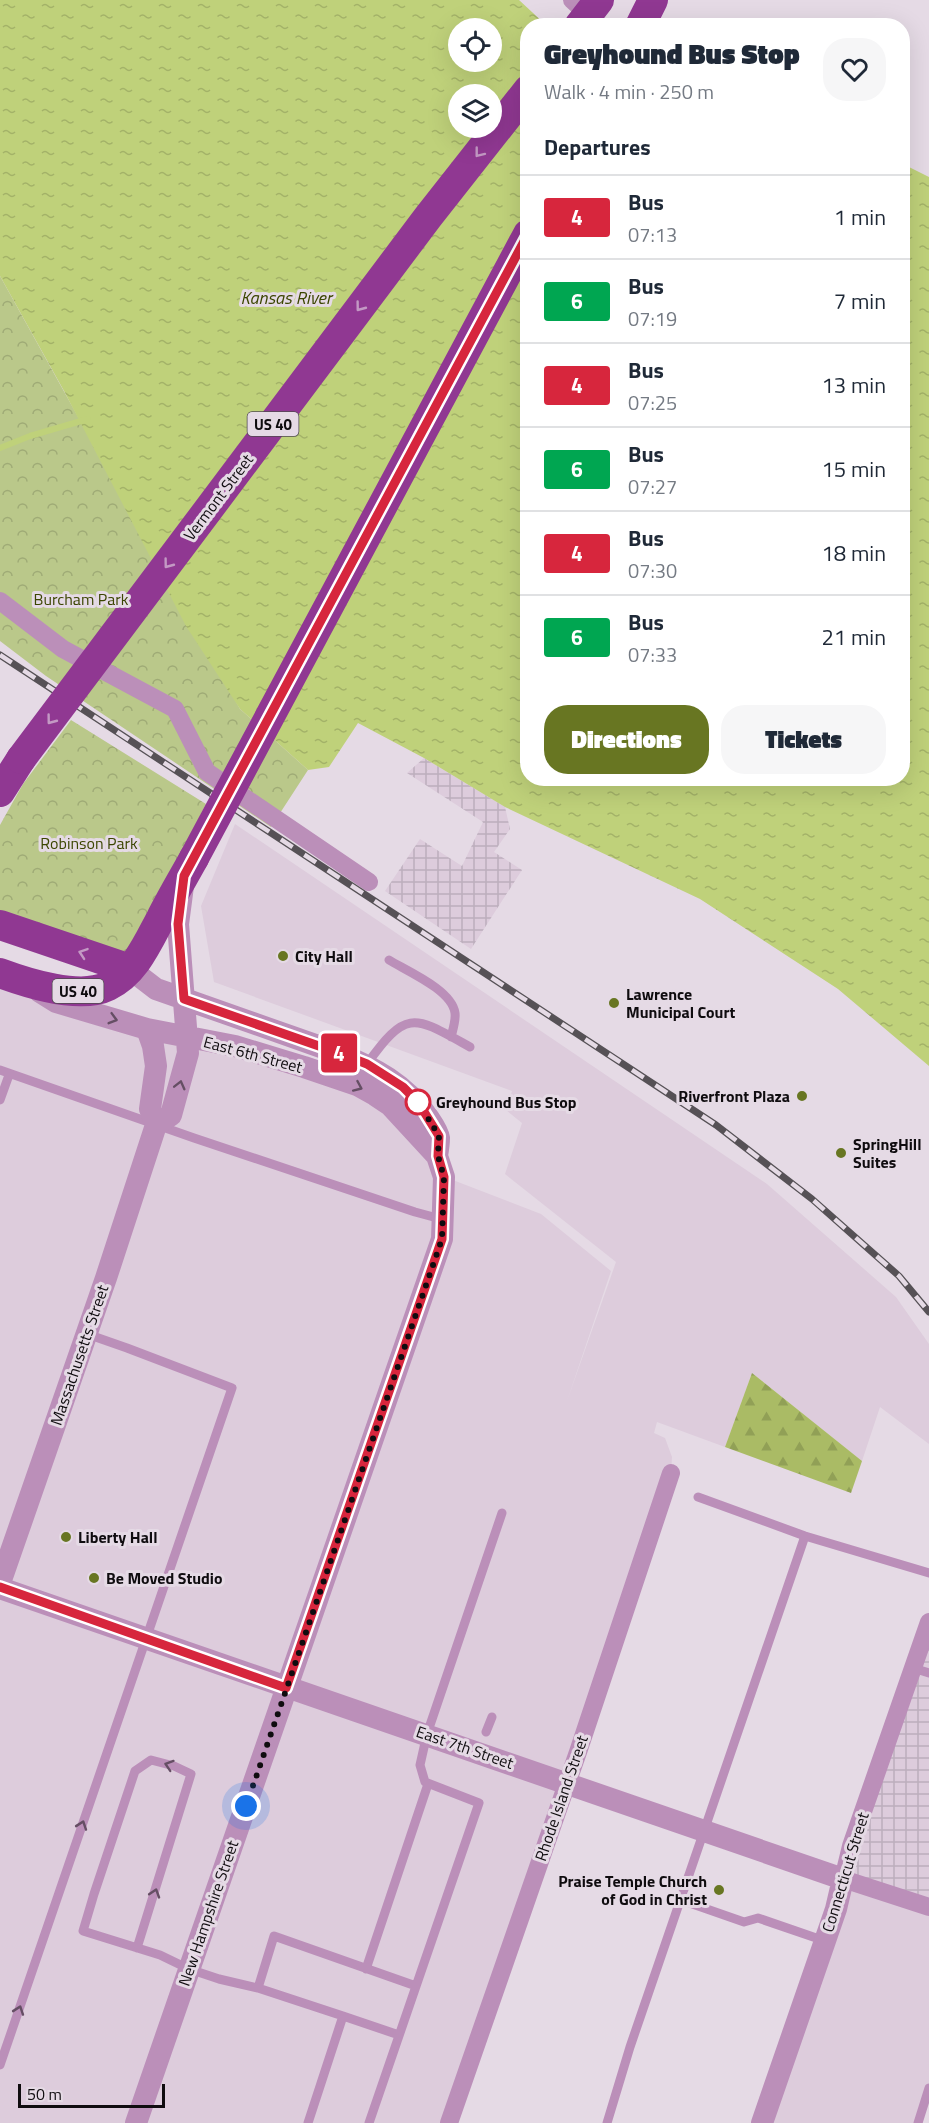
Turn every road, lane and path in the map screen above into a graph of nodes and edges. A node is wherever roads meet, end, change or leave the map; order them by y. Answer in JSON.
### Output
{"nodes":[{"id":1,"x":572,"y":0,"type":"edge"},
{"id":2,"x":599,"y":0,"type":"edge"},
{"id":3,"x":653,"y":0,"type":"edge"},
{"id":4,"x":585,"y":18,"type":"edge"},
{"id":5,"x":591,"y":18,"type":"edge"},
{"id":6,"x":644,"y":18,"type":"edge"},
{"id":7,"x":520,"y":100,"type":"edge"},
{"id":8,"x":520,"y":249,"type":"edge"},
{"id":9,"x":0,"y":601,"type":"edge"},
{"id":10,"x":1,"y":788,"type":"edge"},
{"id":11,"x":189,"y":867,"type":"junction"},
{"id":12,"x":369,"y":882,"type":"dead end"},
{"id":13,"x":0,"y":925,"type":"edge"},
{"id":14,"x":389,"y":960,"type":"dead end"},
{"id":15,"x":130,"y":969,"type":"junction"},
{"id":16,"x":10,"y":977,"type":"edge"},
{"id":17,"x":184,"y":999,"type":"junction"},
{"id":18,"x":147,"y":1029,"type":"junction"},
{"id":19,"x":451,"y":1036,"type":"junction"},
{"id":20,"x":188,"y":1037,"type":"junction"},
{"id":21,"x":470,"y":1047,"type":"dead end"},
{"id":22,"x":367,"y":1064,"type":"junction"},
{"id":23,"x":4,"y":1072,"type":"edge"},
{"id":24,"x":0,"y":1100,"type":"edge"},
{"id":25,"x":156,"y":1125,"type":"junction"},
{"id":26,"x":438,"y":1156,"type":"junction"},
{"id":27,"x":444,"y":1220,"type":"junction"},
{"id":28,"x":86,"y":1334,"type":"junction"},
{"id":29,"x":671,"y":1473,"type":"dead end"},
{"id":30,"x":698,"y":1497,"type":"dead end"},
{"id":31,"x":502,"y":1513,"type":"dead end"},
{"id":32,"x":805,"y":1536,"type":"junction"},
{"id":33,"x":929,"y":1574,"type":"edge"},
{"id":34,"x":0,"y":1585,"type":"edge"},
{"id":35,"x":929,"y":1622,"type":"edge"},
{"id":36,"x":146,"y":1638,"type":"junction"},
{"id":37,"x":921,"y":1670,"type":"edge"},
{"id":38,"x":286,"y":1688,"type":"junction"},
{"id":39,"x":492,"y":1717,"type":"dead end"},
{"id":40,"x":486,"y":1732,"type":"dead end"},
{"id":41,"x":427,"y":1734,"type":"junction"},
{"id":42,"x":566,"y":1782,"type":"junction"},
{"id":43,"x":428,"y":1784,"type":"junction"},
{"id":44,"x":705,"y":1831,"type":"junction"},
{"id":45,"x":843,"y":1879,"type":"junction"},
{"id":46,"x":681,"y":1900,"type":"junction"},
{"id":47,"x":929,"y":1907,"type":"edge"},
{"id":48,"x":825,"y":1941,"type":"junction"},
{"id":49,"x":137,"y":1948,"type":"junction"},
{"id":50,"x":189,"y":1969,"type":"junction"},
{"id":51,"x":366,"y":1969,"type":"junction"},
{"id":52,"x":416,"y":1986,"type":"junction"},
{"id":53,"x":258,"y":1988,"type":"junction"},
{"id":54,"x":343,"y":2016,"type":"junction"},
{"id":55,"x":399,"y":2035,"type":"junction"},
{"id":56,"x":0,"y":2065,"type":"edge"},
{"id":57,"x":929,"y":2088,"type":"edge"},
{"id":58,"x":136,"y":2123,"type":"edge"},
{"id":59,"x":308,"y":2123,"type":"edge"},
{"id":60,"x":369,"y":2123,"type":"edge"},
{"id":61,"x":449,"y":2123,"type":"edge"},
{"id":62,"x":607,"y":2123,"type":"edge"},
{"id":63,"x":762,"y":2123,"type":"edge"},
{"id":64,"x":918,"y":2123,"type":"edge"}],
"edges":[{"from":1,"to":5,"type":"street"},
{"from":2,"to":4,"type":"highway","bridge":true},
{"from":3,"to":6,"type":"highway"},
{"from":7,"to":10,"type":"highway","name":"Vermont Street","number":"US 40","one_way":true,"bridge":true},
{"from":8,"to":11,"type":"highway","name":"Massachusetts Street","number":"US 40","bridge":true},
{"from":9,"to":12,"type":"street"},
{"from":11,"to":15,"type":"highway","name":"Massachusetts Street","number":"US 40"},
{"from":11,"to":17,"type":"street","name":"Massachusetts Street"},
{"from":15,"to":13,"type":"highway","one_way":true},
{"from":14,"to":19,"type":"lane"},
{"from":15,"to":16,"type":"highway","number":"US 40"},
{"from":15,"to":17,"type":"street","name":"East 6th Street"},
{"from":16,"to":18,"type":"street","name":"East 6th Street","one_way":true},
{"from":17,"to":20,"type":"street","name":"Massachusetts Street"},
{"from":17,"to":22,"type":"street","name":"East 6th Street"},
{"from":18,"to":20,"type":"street","name":"East 6th Street"},
{"from":18,"to":25,"type":"street","name":"Massachusetts Street"},
{"from":19,"to":21,"type":"lane"},
{"from":19,"to":22,"type":"lane"},
{"from":25,"to":20,"type":"street","name":"Massachusetts Street","one_way":true},
{"from":20,"to":26,"type":"street","name":"East 6th Street","one_way":true},
{"from":22,"to":26,"type":"street","name":"East 6th Street"},
{"from":23,"to":24,"type":"lane"},
{"from":23,"to":25,"type":"lane"},
{"from":25,"to":27,"type":"lane"},
{"from":25,"to":28,"type":"street","name":"Massachusetts Street"},
{"from":26,"to":27,"type":"street","name":"New Hampshire Street"},
{"from":27,"to":38,"type":"street","name":"New Hampshire Street"},
{"from":28,"to":34,"type":"street","name":"Massachusetts Street"},
{"from":28,"to":36,"type":"lane"},
{"from":29,"to":42,"type":"street","name":"Rhode Island Street"},
{"from":30,"to":32,"type":"lane"},
{"from":31,"to":41,"type":"lane"},
{"from":32,"to":33,"type":"lane"},
{"from":32,"to":44,"type":"lane"},
{"from":34,"to":36,"type":"street","name":"East 7th Street"},
{"from":35,"to":37,"type":"street","name":"Connecticut Street"},
{"from":36,"to":38,"type":"street","name":"East 7th Street"},
{"from":56,"to":36,"type":"lane","one_way":true},
{"from":37,"to":45,"type":"street","name":"Connecticut Street"},
{"from":38,"to":41,"type":"street","name":"East 7th Street"},
{"from":38,"to":50,"type":"street","name":"New Hampshire Street"},
{"from":39,"to":40,"type":"lane"},
{"from":41,"to":42,"type":"street","name":"East 7th Street"},
{"from":41,"to":43,"type":"lane"},
{"from":42,"to":44,"type":"street","name":"East 7th Street"},
{"from":42,"to":61,"type":"street","name":"Rhode Island Street"},
{"from":43,"to":51,"type":"lane"},
{"from":43,"to":52,"type":"lane"},
{"from":44,"to":45,"type":"street","name":"East 7th Street"},
{"from":44,"to":46,"type":"lane"},
{"from":45,"to":47,"type":"street","name":"East 7th Street"},
{"from":45,"to":48,"type":"street","name":"Connecticut Street"},
{"from":46,"to":48,"type":"lane"},
{"from":46,"to":62,"type":"lane"},
{"from":48,"to":63,"type":"street","name":"Connecticut Street"},
{"from":49,"to":49,"type":"lane","one_way":true},
{"from":49,"to":50,"type":"lane"},
{"from":50,"to":53,"type":"lane"},
{"from":50,"to":58,"type":"street","name":"New Hampshire Street"},
{"from":51,"to":52,"type":"lane"},
{"from":51,"to":53,"type":"lane"},
{"from":52,"to":55,"type":"lane"},
{"from":53,"to":54,"type":"lane"},
{"from":54,"to":55,"type":"lane"},
{"from":54,"to":59,"type":"lane"},
{"from":55,"to":60,"type":"lane"},
{"from":57,"to":64,"type":"lane"}]}
